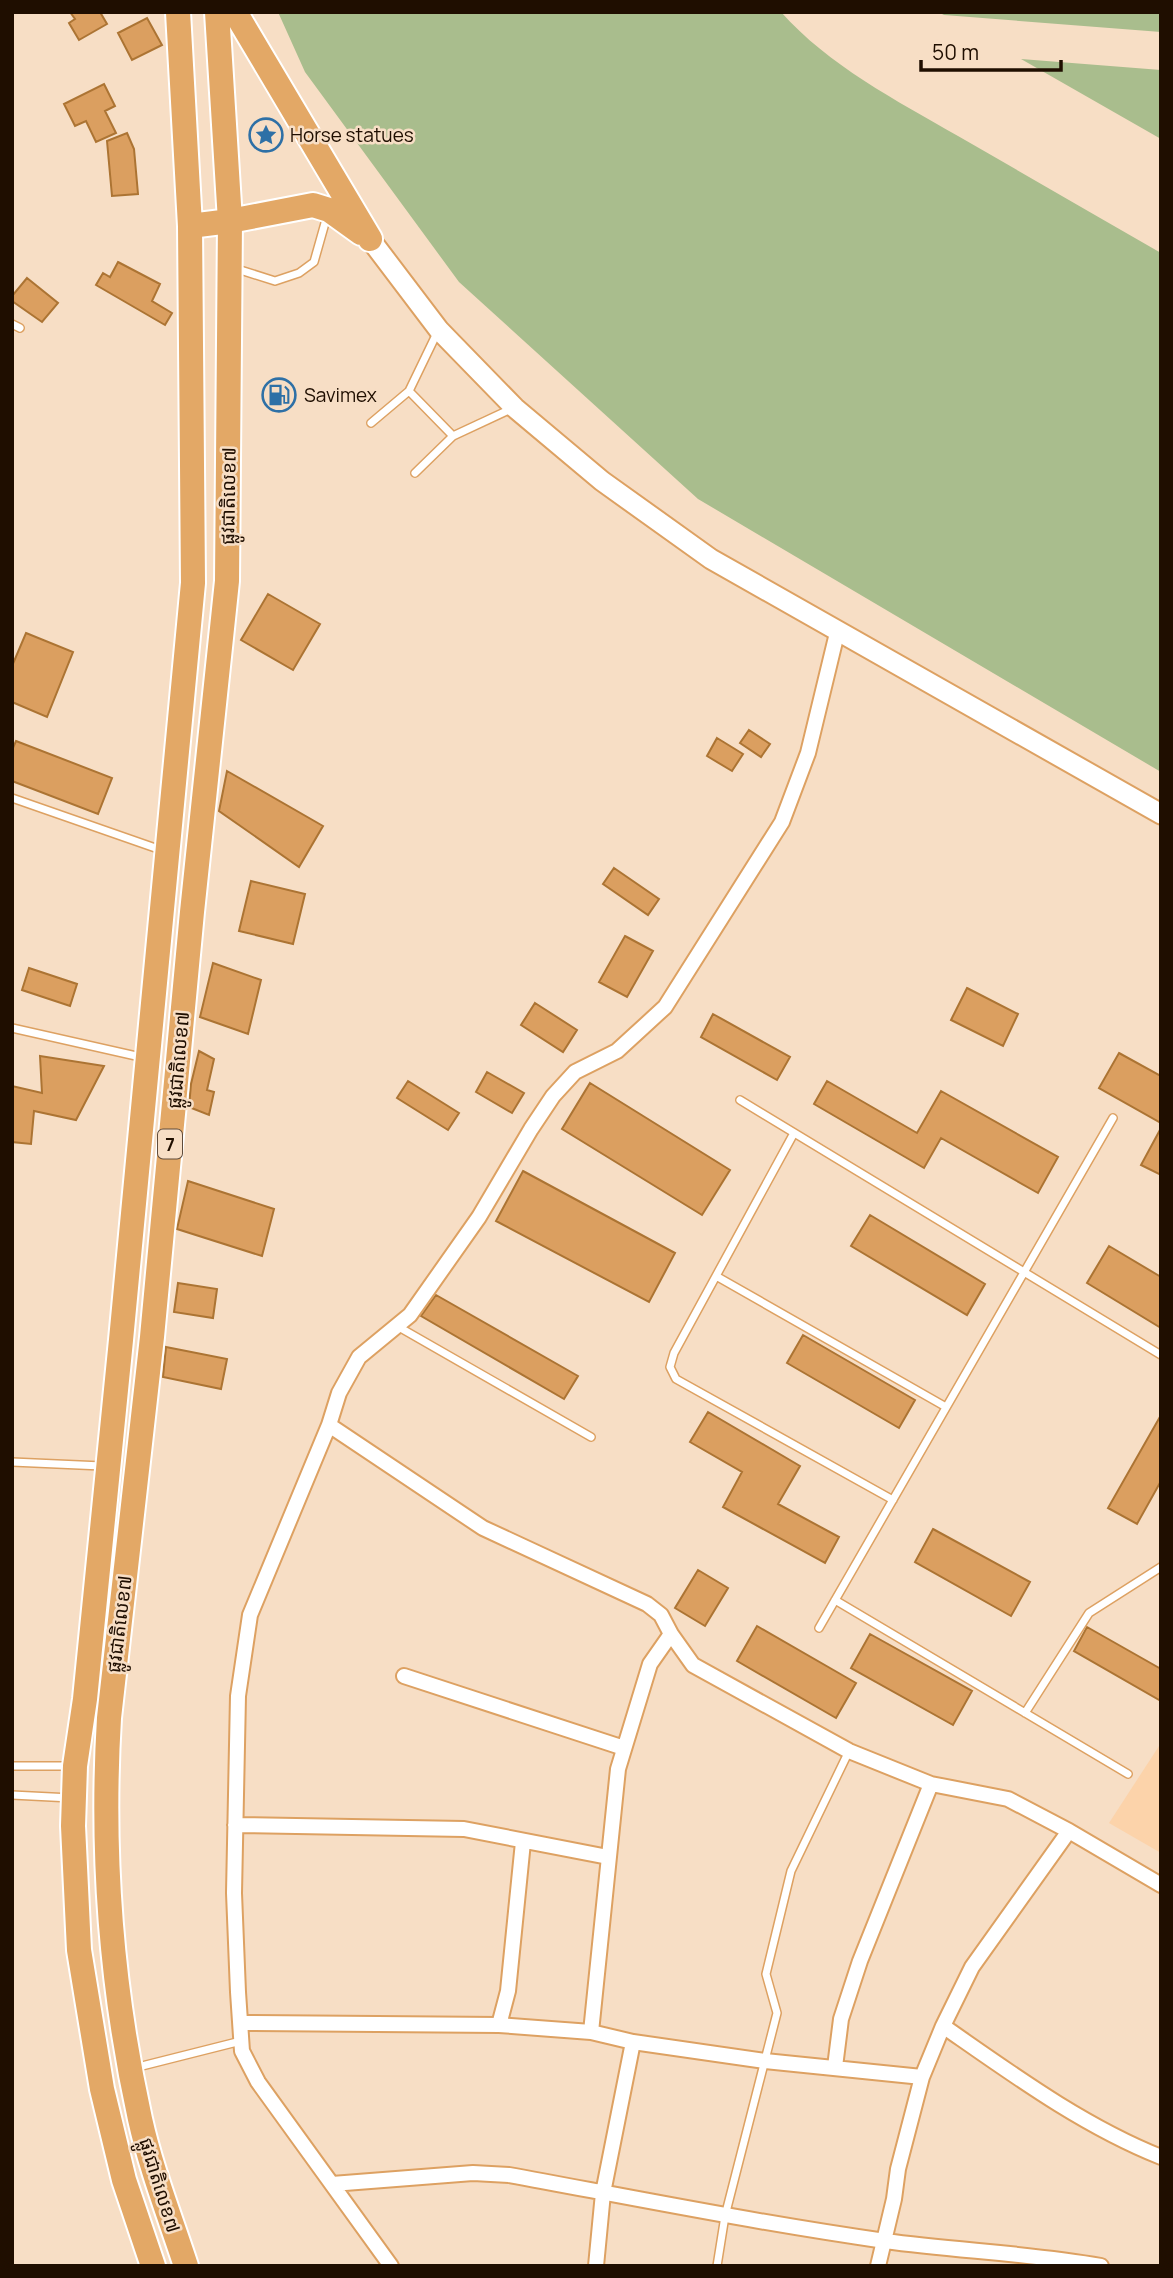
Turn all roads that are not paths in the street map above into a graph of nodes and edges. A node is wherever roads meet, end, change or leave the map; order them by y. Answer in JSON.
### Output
{"nodes":[{"id":1,"x":178,"y":12,"type":"edge"},
{"id":2,"x":217,"y":12,"type":"edge"},
{"id":3,"x":235,"y":12,"type":"edge"},
{"id":4,"x":329,"y":210,"type":"junction"},
{"id":5,"x":230,"y":221,"type":"junction"},
{"id":6,"x":190,"y":226,"type":"junction"},
{"id":7,"x":370,"y":239,"type":"junction"},
{"id":8,"x":230,"y":266,"type":"junction"},
{"id":9,"x":439,"y":330,"type":"junction"},
{"id":10,"x":409,"y":391,"type":"junction"},
{"id":11,"x":515,"y":408,"type":"junction"},
{"id":12,"x":371,"y":423,"type":"dead end"},
{"id":13,"x":453,"y":436,"type":"junction"},
{"id":14,"x":415,"y":473,"type":"dead end"},
{"id":15,"x":227,"y":581,"type":"junction"},
{"id":16,"x":193,"y":583,"type":"junction"},
{"id":17,"x":838,"y":629,"type":"junction"},
{"id":18,"x":12,"y":798,"type":"edge"},
{"id":19,"x":1161,"y":814,"type":"edge"},
{"id":20,"x":166,"y":851,"type":"junction"},
{"id":21,"x":160,"y":908,"type":"junction"},
{"id":22,"x":192,"y":912,"type":"junction"},
{"id":23,"x":12,"y":1028,"type":"edge"},
{"id":24,"x":147,"y":1058,"type":"junction"},
{"id":25,"x":740,"y":1100,"type":"dead end"},
{"id":26,"x":1113,"y":1118,"type":"dead end"},
{"id":27,"x":794,"y":1133,"type":"junction"},
{"id":28,"x":1024,"y":1272,"type":"junction"},
{"id":29,"x":716,"y":1276,"type":"junction"},
{"id":30,"x":397,"y":1326,"type":"junction"},
{"id":31,"x":152,"y":1337,"type":"junction"},
{"id":32,"x":121,"y":1340,"type":"junction"},
{"id":33,"x":1161,"y":1355,"type":"edge"},
{"id":34,"x":946,"y":1407,"type":"junction"},
{"id":35,"x":329,"y":1425,"type":"junction"},
{"id":36,"x":591,"y":1437,"type":"dead end"},
{"id":37,"x":12,"y":1462,"type":"edge"},
{"id":38,"x":109,"y":1466,"type":"junction"},
{"id":39,"x":893,"y":1500,"type":"junction"},
{"id":40,"x":1161,"y":1567,"type":"edge"},
{"id":41,"x":835,"y":1600,"type":"junction"},
{"id":42,"x":819,"y":1628,"type":"dead end"},
{"id":43,"x":671,"y":1634,"type":"junction"},
{"id":44,"x":404,"y":1676,"type":"dead end"},
{"id":45,"x":1024,"y":1713,"type":"junction"},
{"id":46,"x":624,"y":1748,"type":"junction"},
{"id":47,"x":849,"y":1751,"type":"junction"},
{"id":48,"x":12,"y":1766,"type":"edge"},
{"id":49,"x":75,"y":1766,"type":"junction"},
{"id":50,"x":1128,"y":1774,"type":"dead end"},
{"id":51,"x":931,"y":1784,"type":"junction"},
{"id":52,"x":12,"y":1795,"type":"edge"},
{"id":53,"x":74,"y":1798,"type":"junction"},
{"id":54,"x":235,"y":1825,"type":"junction"},
{"id":55,"x":1069,"y":1831,"type":"junction"},
{"id":56,"x":523,"y":1842,"type":"junction"},
{"id":57,"x":608,"y":1857,"type":"junction"},
{"id":58,"x":1161,"y":1885,"type":"edge"},
{"id":59,"x":241,"y":2023,"type":"junction"},
{"id":60,"x":499,"y":2025,"type":"junction"},
{"id":61,"x":943,"y":2026,"type":"junction"},
{"id":62,"x":591,"y":2032,"type":"junction"},
{"id":63,"x":242,"y":2040,"type":"junction"},
{"id":64,"x":633,"y":2042,"type":"junction"},
{"id":65,"x":765,"y":2061,"type":"junction"},
{"id":66,"x":835,"y":2067,"type":"junction"},
{"id":67,"x":130,"y":2069,"type":"junction"},
{"id":68,"x":922,"y":2077,"type":"junction"},
{"id":69,"x":140,"y":2121,"type":"junction"},
{"id":70,"x":110,"y":2129,"type":"junction"},
{"id":71,"x":1161,"y":2157,"type":"edge"},
{"id":72,"x":332,"y":2184,"type":"junction"},
{"id":73,"x":603,"y":2193,"type":"junction"},
{"id":74,"x":726,"y":2216,"type":"junction"},
{"id":75,"x":883,"y":2241,"type":"junction"},
{"id":76,"x":153,"y":2266,"type":"edge"},
{"id":77,"x":186,"y":2266,"type":"edge"},
{"id":78,"x":391,"y":2266,"type":"edge"},
{"id":79,"x":596,"y":2266,"type":"edge"},
{"id":80,"x":717,"y":2266,"type":"edge"},
{"id":81,"x":878,"y":2266,"type":"edge"},
{"id":82,"x":1101,"y":2266,"type":"edge"}],
"edges":[{"from":1,"to":6,"type":"highway","name":"ផ្លូវជាតិលេខ៧","number":"7"},
{"from":2,"to":5,"type":"highway","name":"ផ្លូវជាតិលេខ៧","number":"7"},
{"from":3,"to":7,"type":"highway"},
{"from":4,"to":5,"type":"highway"},
{"from":4,"to":7,"type":"highway"},
{"from":4,"to":8,"type":"lane"},
{"from":5,"to":6,"type":"highway"},
{"from":5,"to":8,"type":"highway","name":"ផ្លូវជាតិលេខ៧","number":"7"},
{"from":6,"to":16,"type":"highway","name":"ផ្លូវជាតិលេខ៧","number":"7"},
{"from":7,"to":9,"type":"street"},
{"from":8,"to":15,"type":"highway","name":"ផ្លូវជាតិលេខ៧","number":"7"},
{"from":9,"to":10,"type":"lane"},
{"from":9,"to":11,"type":"street"},
{"from":10,"to":12,"type":"lane"},
{"from":10,"to":13,"type":"lane"},
{"from":11,"to":13,"type":"lane"},
{"from":11,"to":17,"type":"street"},
{"from":13,"to":14,"type":"lane"},
{"from":15,"to":16,"type":"highway"},
{"from":15,"to":22,"type":"highway","name":"ផ្លូវជាតិលេខ៧","number":"7"},
{"from":16,"to":20,"type":"highway","name":"ផ្លូវជាតិលេខ៧","number":"7"},
{"from":17,"to":19,"type":"street"},
{"from":17,"to":30,"type":"street"},
{"from":18,"to":20,"type":"lane"},
{"from":20,"to":21,"type":"highway","name":"ផ្លូវជាតិលេខ៧","number":"7"},
{"from":21,"to":22,"type":"highway"},
{"from":21,"to":24,"type":"highway","name":"ផ្លូវជាតិលេខ៧","number":"7"},
{"from":22,"to":31,"type":"highway","name":"ផ្លូវជាតិលេខ៧","number":"7"},
{"from":23,"to":24,"type":"lane"},
{"from":24,"to":32,"type":"highway","name":"ផ្លូវជាតិលេខ៧","number":"7"},
{"from":25,"to":27,"type":"lane"},
{"from":26,"to":28,"type":"lane"},
{"from":27,"to":28,"type":"lane"},
{"from":27,"to":29,"type":"lane"},
{"from":28,"to":33,"type":"lane"},
{"from":28,"to":34,"type":"lane"},
{"from":29,"to":34,"type":"lane"},
{"from":29,"to":39,"type":"lane"},
{"from":30,"to":35,"type":"street"},
{"from":30,"to":36,"type":"lane"},
{"from":31,"to":32,"type":"highway"},
{"from":31,"to":67,"type":"highway","name":"ផ្លូវជាតិលេខ៧","number":"7"},
{"from":32,"to":38,"type":"highway","name":"ផ្លូវជាតិលេខ៧","number":"7"},
{"from":34,"to":39,"type":"lane"},
{"from":35,"to":43,"type":"street"},
{"from":35,"to":54,"type":"street"},
{"from":37,"to":38,"type":"lane"},
{"from":38,"to":49,"type":"highway","name":"ផ្លូវជាតិលេខ៧","number":"7"},
{"from":39,"to":41,"type":"lane"},
{"from":40,"to":45,"type":"lane"},
{"from":41,"to":42,"type":"lane"},
{"from":41,"to":45,"type":"lane"},
{"from":43,"to":46,"type":"street"},
{"from":43,"to":47,"type":"street"},
{"from":44,"to":46,"type":"street"},
{"from":45,"to":50,"type":"lane"},
{"from":46,"to":57,"type":"street"},
{"from":47,"to":51,"type":"street"},
{"from":47,"to":65,"type":"lane"},
{"from":48,"to":49,"type":"lane"},
{"from":49,"to":53,"type":"highway","name":"ផ្លូវជាតិលេខ៧","number":"7"},
{"from":51,"to":55,"type":"street"},
{"from":51,"to":66,"type":"street"},
{"from":52,"to":53,"type":"lane"},
{"from":53,"to":70,"type":"highway","name":"ផ្លូវជាតិលេខ៧","number":"7"},
{"from":54,"to":56,"type":"street"},
{"from":54,"to":59,"type":"street"},
{"from":55,"to":58,"type":"street"},
{"from":55,"to":61,"type":"street"},
{"from":56,"to":57,"type":"street"},
{"from":56,"to":60,"type":"street"},
{"from":57,"to":62,"type":"street"},
{"from":59,"to":60,"type":"street"},
{"from":59,"to":63,"type":"street"},
{"from":60,"to":62,"type":"street"},
{"from":61,"to":68,"type":"street"},
{"from":61,"to":71,"type":"street"},
{"from":62,"to":64,"type":"street"},
{"from":63,"to":67,"type":"lane"},
{"from":63,"to":72,"type":"street"},
{"from":64,"to":65,"type":"street"},
{"from":64,"to":73,"type":"street"},
{"from":65,"to":66,"type":"street"},
{"from":65,"to":74,"type":"lane"},
{"from":66,"to":68,"type":"street"},
{"from":67,"to":69,"type":"highway","name":"ផ្លូវជាតិលេខ៧","number":"7"},
{"from":68,"to":75,"type":"street"},
{"from":69,"to":70,"type":"highway"},
{"from":69,"to":77,"type":"highway","name":"ផ្លូវជាតិលេខ៧","number":"7"},
{"from":70,"to":76,"type":"highway","name":"ផ្លូវជាតិលេខ៧","number":"7"},
{"from":72,"to":73,"type":"street"},
{"from":72,"to":78,"type":"street"},
{"from":73,"to":74,"type":"street"},
{"from":73,"to":79,"type":"street"},
{"from":74,"to":75,"type":"street"},
{"from":74,"to":80,"type":"lane"},
{"from":75,"to":81,"type":"street"},
{"from":75,"to":82,"type":"street"}]}
